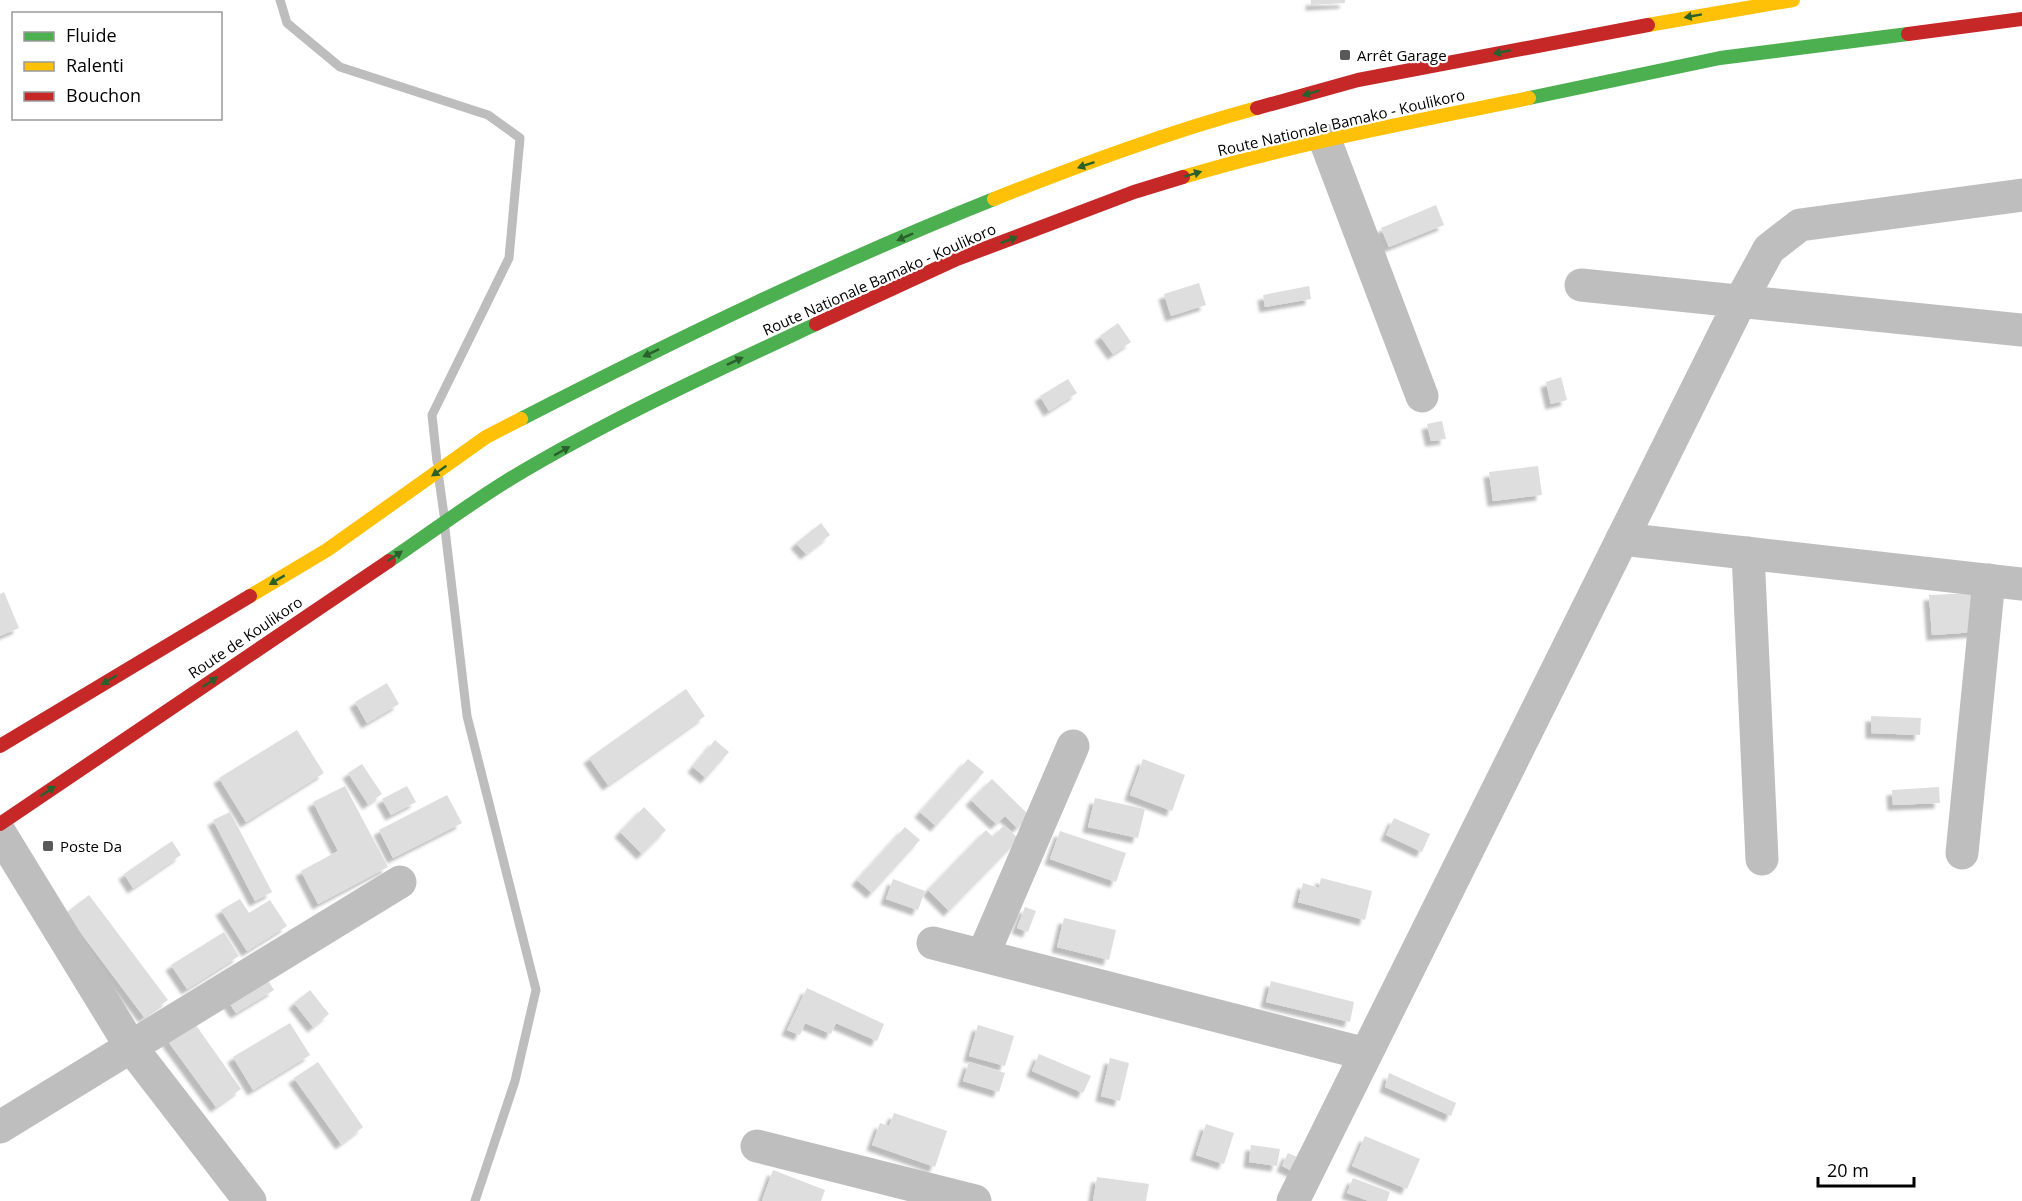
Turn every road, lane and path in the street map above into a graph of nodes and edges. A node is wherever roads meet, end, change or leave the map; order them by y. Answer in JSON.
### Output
{"nodes":[{"id":1,"x":1793,"y":0,"type":"edge"},
{"id":2,"x":2022,"y":20,"type":"edge"},
{"id":3,"x":1325,"y":140,"type":"junction"},
{"id":4,"x":2022,"y":195,"type":"edge"},
{"id":5,"x":1581,"y":285,"type":"dead end"},
{"id":6,"x":1740,"y":302,"type":"junction"},
{"id":7,"x":2022,"y":330,"type":"edge"},
{"id":8,"x":1422,"y":396,"type":"dead end"},
{"id":9,"x":486,"y":437,"type":"joint"},
{"id":10,"x":510,"y":479,"type":"joint"},
{"id":11,"x":1622,"y":539,"type":"junction"},
{"id":12,"x":1748,"y":553,"type":"junction"},
{"id":13,"x":1989,"y":580,"type":"junction"},
{"id":14,"x":2022,"y":584,"type":"edge"},
{"id":15,"x":0,"y":746,"type":"edge"},
{"id":16,"x":1073,"y":746,"type":"dead end"},
{"id":17,"x":0,"y":824,"type":"edge"},
{"id":18,"x":0,"y":833,"type":"edge"},
{"id":19,"x":1962,"y":853,"type":"dead end"},
{"id":20,"x":1762,"y":859,"type":"dead end"},
{"id":21,"x":400,"y":882,"type":"dead end"},
{"id":22,"x":933,"y":943,"type":"dead end"},
{"id":23,"x":983,"y":956,"type":"junction"},
{"id":24,"x":131,"y":1047,"type":"junction"},
{"id":25,"x":1366,"y":1054,"type":"junction"},
{"id":26,"x":0,"y":1127,"type":"edge"},
{"id":27,"x":757,"y":1146,"type":"dead end"},
{"id":28,"x":250,"y":1201,"type":"edge"},
{"id":29,"x":975,"y":1201,"type":"edge"},
{"id":30,"x":1293,"y":1201,"type":"edge"}],
"edges":[{"from":1,"to":9,"type":"main road","name":"Route Nationale Bamako - Koulikoro","one_way":true},
{"from":2,"to":3,"type":"main road","name":"Route Nationale Bamako - Koulikoro"},
{"from":3,"to":8,"type":"street"},
{"from":10,"to":3,"type":"main road","name":"Route Nationale Bamako - Koulikoro","one_way":true},
{"from":4,"to":6,"type":"street"},
{"from":5,"to":6,"type":"street"},
{"from":6,"to":7,"type":"street"},
{"from":6,"to":11,"type":"street"},
{"from":9,"to":15,"type":"main road","name":"Route de Koulikoro","one_way":true},
{"from":17,"to":10,"type":"main road","name":"Route de Koulikoro","one_way":true},
{"from":11,"to":12,"type":"street"},
{"from":11,"to":25,"type":"street"},
{"from":12,"to":13,"type":"street"},
{"from":12,"to":20,"type":"street"},
{"from":13,"to":14,"type":"street"},
{"from":13,"to":19,"type":"street"},
{"from":16,"to":23,"type":"street"},
{"from":18,"to":24,"type":"street"},
{"from":21,"to":24,"type":"street"},
{"from":22,"to":23,"type":"street"},
{"from":23,"to":25,"type":"street"},
{"from":24,"to":26,"type":"street"},
{"from":24,"to":28,"type":"street"},
{"from":25,"to":30,"type":"street"},
{"from":27,"to":29,"type":"street"}]}
